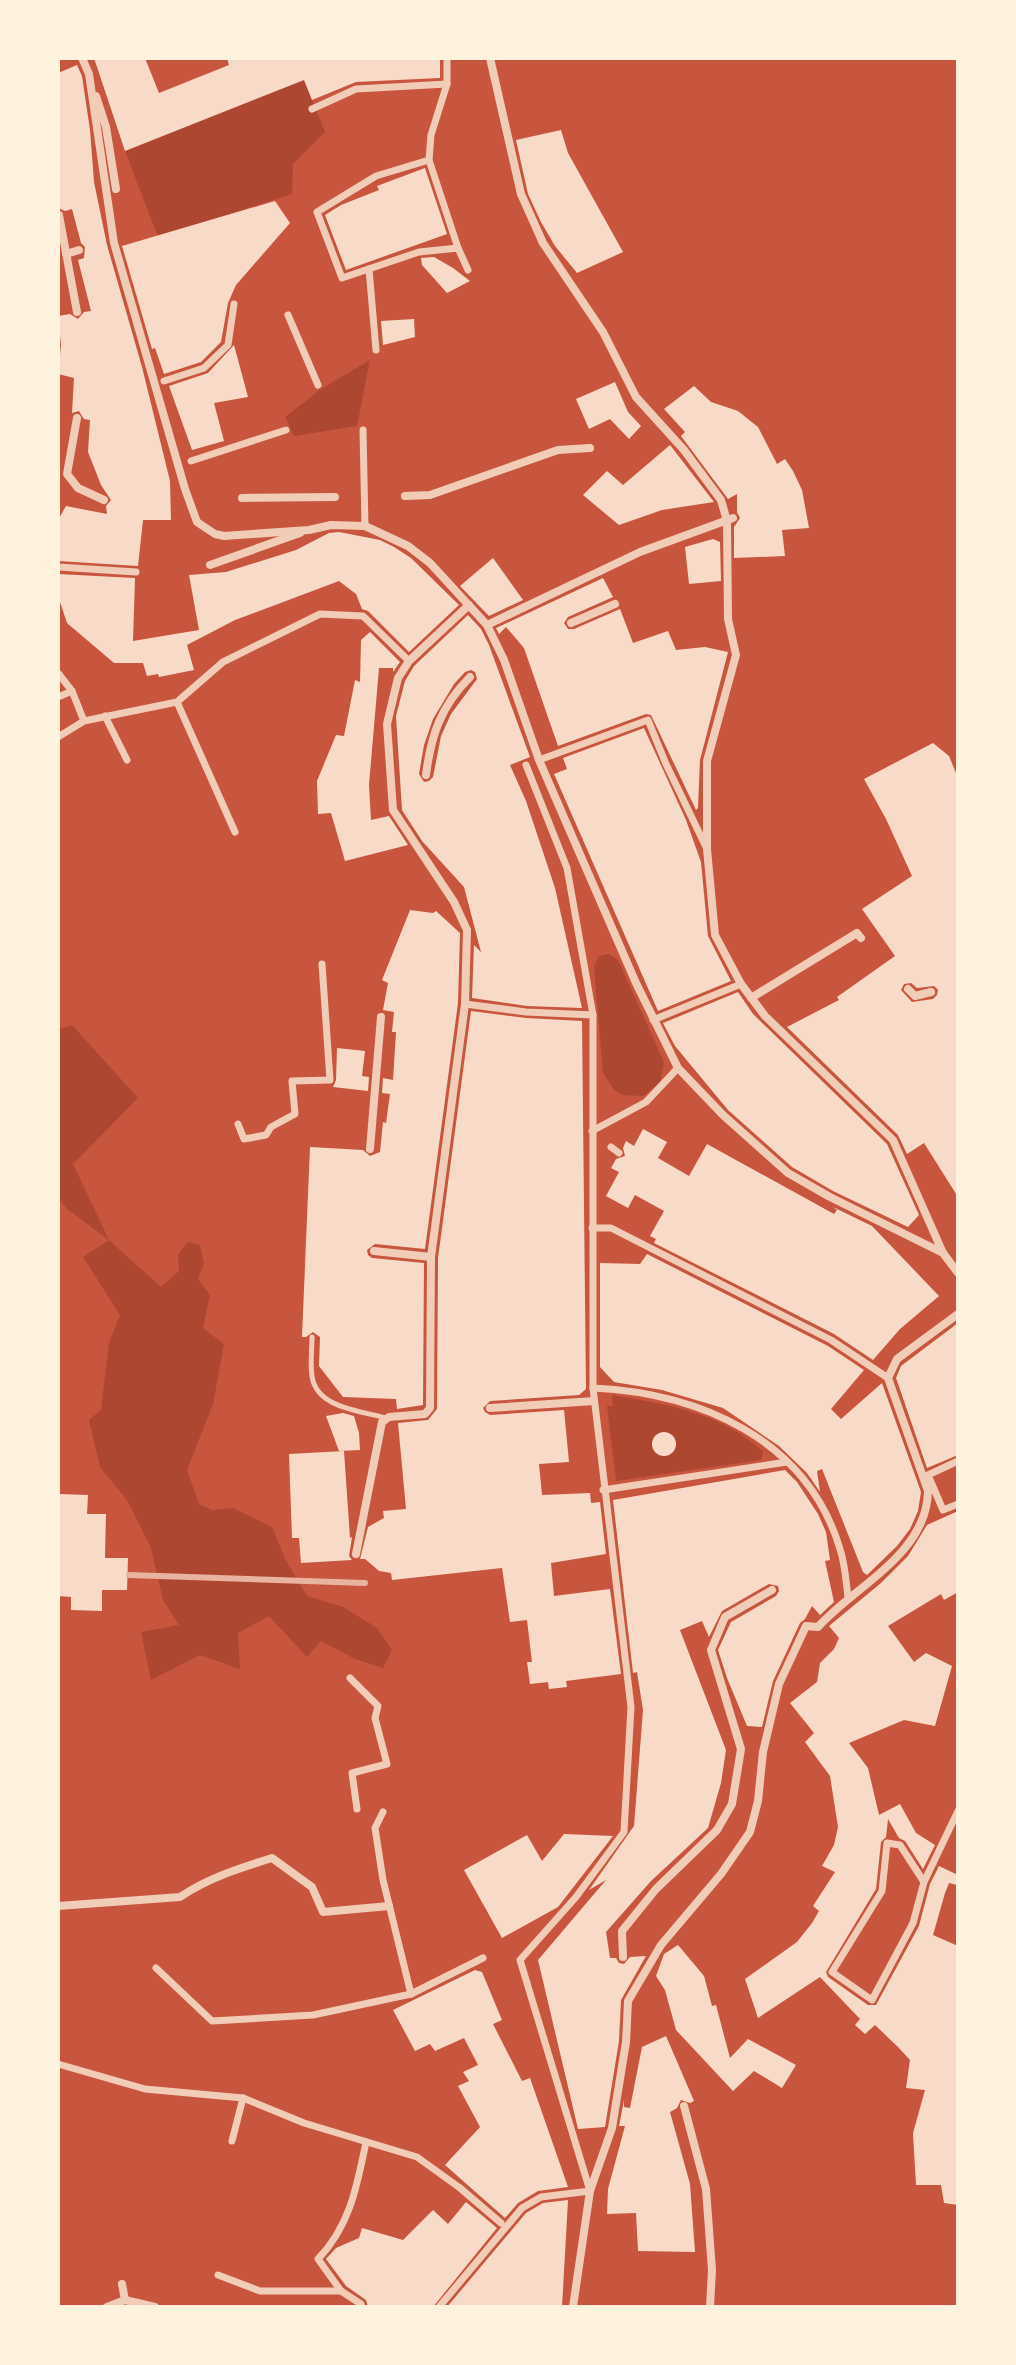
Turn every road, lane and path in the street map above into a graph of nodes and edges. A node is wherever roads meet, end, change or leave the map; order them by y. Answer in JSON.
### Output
{"nodes":[{"id":1,"x":82,"y":58,"type":"edge"},
{"id":2,"x":447,"y":58,"type":"edge"},
{"id":3,"x":490,"y":58,"type":"edge"},
{"id":4,"x":89,"y":74,"type":"junction"},
{"id":5,"x":447,"y":84,"type":"junction"},
{"id":6,"x":312,"y":109,"type":"dead end"},
{"id":7,"x":429,"y":160,"type":"junction"},
{"id":8,"x":116,"y":189,"type":"dead end"},
{"id":9,"x":59,"y":215,"type":"edge"},
{"id":10,"x":458,"y":248,"type":"junction"},
{"id":11,"x":79,"y":250,"type":"dead end"},
{"id":12,"x":62,"y":255,"type":"edge"},
{"id":13,"x":369,"y":269,"type":"junction"},
{"id":14,"x":468,"y":270,"type":"dead end"},
{"id":15,"x":234,"y":304,"type":"dead end"},
{"id":16,"x":77,"y":312,"type":"dead end"},
{"id":17,"x":288,"y":315,"type":"dead end"},
{"id":18,"x":376,"y":350,"type":"dead end"},
{"id":19,"x":164,"y":381,"type":"dead end"},
{"id":20,"x":318,"y":385,"type":"dead end"},
{"id":21,"x":77,"y":418,"type":"dead end"},
{"id":22,"x":286,"y":430,"type":"dead end"},
{"id":23,"x":363,"y":430,"type":"dead end"},
{"id":24,"x":585,"y":446,"type":"dead end"},
{"id":25,"x":191,"y":461,"type":"dead end"},
{"id":26,"x":63,"y":475,"type":"edge"},
{"id":27,"x":405,"y":496,"type":"dead end"},
{"id":28,"x":335,"y":497,"type":"dead end"},
{"id":29,"x":242,"y":498,"type":"dead end"},
{"id":30,"x":104,"y":500,"type":"dead end"},
{"id":31,"x":730,"y":520,"type":"junction"},
{"id":32,"x":365,"y":526,"type":"junction"},
{"id":33,"x":309,"y":530,"type":"junction"},
{"id":34,"x":210,"y":565,"type":"dead end"},
{"id":35,"x":58,"y":567,"type":"edge"},
{"id":36,"x":136,"y":572,"type":"dead end"},
{"id":37,"x":615,"y":604,"type":"dead end"},
{"id":38,"x":469,"y":605,"type":"junction"},
{"id":39,"x":571,"y":623,"type":"dead end"},
{"id":40,"x":487,"y":625,"type":"junction"},
{"id":41,"x":409,"y":661,"type":"junction"},
{"id":42,"x":58,"y":673,"type":"edge"},
{"id":43,"x":470,"y":677,"type":"dead end"},
{"id":44,"x":72,"y":691,"type":"junction"},
{"id":45,"x":58,"y":697,"type":"edge"},
{"id":46,"x":177,"y":702,"type":"junction"},
{"id":47,"x":105,"y":716,"type":"junction"},
{"id":48,"x":84,"y":721,"type":"junction"},
{"id":49,"x":58,"y":737,"type":"edge"},
{"id":50,"x":127,"y":760,"type":"dead end"},
{"id":51,"x":539,"y":760,"type":"junction"},
{"id":52,"x":526,"y":765,"type":"dead end"},
{"id":53,"x":426,"y":775,"type":"dead end"},
{"id":54,"x":235,"y":832,"type":"dead end"},
{"id":55,"x":707,"y":849,"type":"junction"},
{"id":56,"x":859,"y":935,"type":"dead end"},
{"id":57,"x":322,"y":964,"type":"dead end"},
{"id":58,"x":741,"y":984,"type":"junction"},
{"id":59,"x":908,"y":989,"type":"dead end"},
{"id":60,"x":931,"y":992,"type":"dead end"},
{"id":61,"x":751,"y":998,"type":"junction"},
{"id":62,"x":465,"y":1004,"type":"junction"},
{"id":63,"x":593,"y":1015,"type":"junction"},
{"id":64,"x":381,"y":1017,"type":"dead end"},
{"id":65,"x":653,"y":1020,"type":"junction"},
{"id":66,"x":678,"y":1068,"type":"junction"},
{"id":67,"x":238,"y":1124,"type":"dead end"},
{"id":68,"x":592,"y":1131,"type":"junction"},
{"id":69,"x":611,"y":1147,"type":"dead end"},
{"id":70,"x":370,"y":1149,"type":"dead end"},
{"id":71,"x":619,"y":1153,"type":"dead end"},
{"id":72,"x":592,"y":1228,"type":"junction"},
{"id":73,"x":374,"y":1251,"type":"dead end"},
{"id":74,"x":943,"y":1253,"type":"junction"},
{"id":75,"x":431,"y":1257,"type":"junction"},
{"id":76,"x":958,"y":1273,"type":"edge"},
{"id":77,"x":958,"y":1314,"type":"edge"},
{"id":78,"x":312,"y":1337,"type":"dead end"},
{"id":79,"x":888,"y":1378,"type":"junction"},
{"id":80,"x":593,"y":1388,"type":"junction"},
{"id":81,"x":594,"y":1401,"type":"junction"},
{"id":82,"x":490,"y":1408,"type":"dead end"},
{"id":83,"x":386,"y":1418,"type":"junction"},
{"id":84,"x":958,"y":1461,"type":"edge"},
{"id":85,"x":787,"y":1462,"type":"junction"},
{"id":86,"x":603,"y":1490,"type":"junction"},
{"id":87,"x":958,"y":1504,"type":"edge"},
{"id":88,"x":356,"y":1554,"type":"dead end"},
{"id":89,"x":772,"y":1590,"type":"dead end"},
{"id":90,"x":848,"y":1597,"type":"junction"},
{"id":91,"x":350,"y":1678,"type":"dead end"},
{"id":92,"x":357,"y":1809,"type":"dead end"},
{"id":93,"x":958,"y":1811,"type":"edge"},
{"id":94,"x":383,"y":1812,"type":"dead end"},
{"id":95,"x":924,"y":1882,"type":"junction"},
{"id":96,"x":58,"y":1906,"type":"edge"},
{"id":97,"x":389,"y":1906,"type":"junction"},
{"id":98,"x":623,"y":1957,"type":"dead end"},
{"id":99,"x":483,"y":1958,"type":"dead end"},
{"id":100,"x":156,"y":1968,"type":"dead end"},
{"id":101,"x":411,"y":1994,"type":"junction"},
{"id":102,"x":58,"y":2064,"type":"edge"},
{"id":103,"x":243,"y":2098,"type":"junction"},
{"id":104,"x":684,"y":2106,"type":"dead end"},
{"id":105,"x":232,"y":2141,"type":"dead end"},
{"id":106,"x":366,"y":2142,"type":"junction"},
{"id":107,"x":590,"y":2191,"type":"junction"},
{"id":108,"x":501,"y":2223,"type":"dead end"},
{"id":109,"x":218,"y":2275,"type":"dead end"},
{"id":110,"x":122,"y":2284,"type":"dead end"},
{"id":111,"x":341,"y":2291,"type":"junction"},
{"id":112,"x":125,"y":2300,"type":"junction"},
{"id":113,"x":107,"y":2307,"type":"edge"},
{"id":114,"x":155,"y":2307,"type":"edge"},
{"id":115,"x":361,"y":2307,"type":"edge"},
{"id":116,"x":439,"y":2307,"type":"edge"},
{"id":117,"x":573,"y":2307,"type":"edge"},
{"id":118,"x":710,"y":2307,"type":"edge"}],
"edges":[{"from":1,"to":4,"type":"street"},
{"from":2,"to":5,"type":"street"},
{"from":3,"to":31,"type":"street"},
{"from":4,"to":8,"type":"street"},
{"from":4,"to":33,"type":"street"},
{"from":5,"to":6,"type":"street"},
{"from":5,"to":7,"type":"street"},
{"from":7,"to":10,"type":"street"},
{"from":7,"to":13,"type":"street"},
{"from":9,"to":12,"type":"street"},
{"from":10,"to":13,"type":"street"},
{"from":10,"to":14,"type":"street"},
{"from":11,"to":12,"type":"street"},
{"from":12,"to":16,"type":"street"},
{"from":13,"to":18,"type":"street"},
{"from":15,"to":19,"type":"street"},
{"from":17,"to":20,"type":"street"},
{"from":21,"to":26,"type":"street"},
{"from":22,"to":25,"type":"street"},
{"from":23,"to":32,"type":"street"},
{"from":24,"to":27,"type":"street"},
{"from":26,"to":30,"type":"street"},
{"from":28,"to":29,"type":"street"},
{"from":31,"to":40,"type":"street"},
{"from":31,"to":55,"type":"street"},
{"from":32,"to":33,"type":"street"},
{"from":32,"to":38,"type":"street"},
{"from":33,"to":34,"type":"street"},
{"from":35,"to":36,"type":"street"},
{"from":37,"to":39,"type":"street"},
{"from":38,"to":40,"type":"street"},
{"from":38,"to":41,"type":"street"},
{"from":40,"to":51,"type":"street"},
{"from":41,"to":46,"type":"street"},
{"from":41,"to":62,"type":"street"},
{"from":42,"to":44,"type":"street"},
{"from":43,"to":53,"type":"street"},
{"from":44,"to":45,"type":"street"},
{"from":44,"to":48,"type":"street"},
{"from":46,"to":47,"type":"street"},
{"from":46,"to":54,"type":"street"},
{"from":47,"to":48,"type":"street"},
{"from":47,"to":50,"type":"street"},
{"from":48,"to":49,"type":"street"},
{"from":51,"to":55,"type":"street"},
{"from":51,"to":65,"type":"street"},
{"from":52,"to":63,"type":"street"},
{"from":55,"to":58,"type":"street"},
{"from":56,"to":61,"type":"street"},
{"from":57,"to":67,"type":"street"},
{"from":58,"to":61,"type":"street"},
{"from":58,"to":65,"type":"street"},
{"from":59,"to":60,"type":"street"},
{"from":61,"to":74,"type":"street"},
{"from":62,"to":63,"type":"street"},
{"from":62,"to":75,"type":"street"},
{"from":63,"to":68,"type":"street"},
{"from":64,"to":70,"type":"street"},
{"from":65,"to":66,"type":"street"},
{"from":66,"to":68,"type":"street"},
{"from":66,"to":74,"type":"street"},
{"from":68,"to":72,"type":"street"},
{"from":69,"to":71,"type":"street"},
{"from":72,"to":79,"type":"street"},
{"from":72,"to":80,"type":"street"},
{"from":73,"to":75,"type":"street"},
{"from":74,"to":76,"type":"street"},
{"from":75,"to":83,"type":"street"},
{"from":77,"to":79,"type":"street"},
{"from":78,"to":83,"type":"lane"},
{"from":79,"to":90,"type":"street"},
{"from":80,"to":81,"type":"street"},
{"from":80,"to":85,"type":"street"},
{"from":81,"to":82,"type":"street"},
{"from":81,"to":86,"type":"street"},
{"from":83,"to":88,"type":"street"},
{"from":84,"to":87,"type":"street"},
{"from":85,"to":86,"type":"street"},
{"from":85,"to":90,"type":"street"},
{"from":86,"to":107,"type":"street"},
{"from":89,"to":98,"type":"street"},
{"from":90,"to":107,"type":"street"},
{"from":91,"to":92,"type":"street"},
{"from":93,"to":95,"type":"street"},
{"from":94,"to":97,"type":"street"},
{"from":95,"to":95,"type":"street"},
{"from":96,"to":97,"type":"street"},
{"from":97,"to":101,"type":"street"},
{"from":99,"to":101,"type":"street"},
{"from":100,"to":101,"type":"street"},
{"from":102,"to":103,"type":"street"},
{"from":103,"to":105,"type":"street"},
{"from":103,"to":106,"type":"street"},
{"from":104,"to":118,"type":"street"},
{"from":106,"to":108,"type":"street"},
{"from":106,"to":111,"type":"street"},
{"from":107,"to":116,"type":"street"},
{"from":107,"to":117,"type":"street"},
{"from":109,"to":111,"type":"street"},
{"from":110,"to":112,"type":"street"},
{"from":111,"to":115,"type":"street"},
{"from":112,"to":113,"type":"street"},
{"from":112,"to":114,"type":"street"}]}
